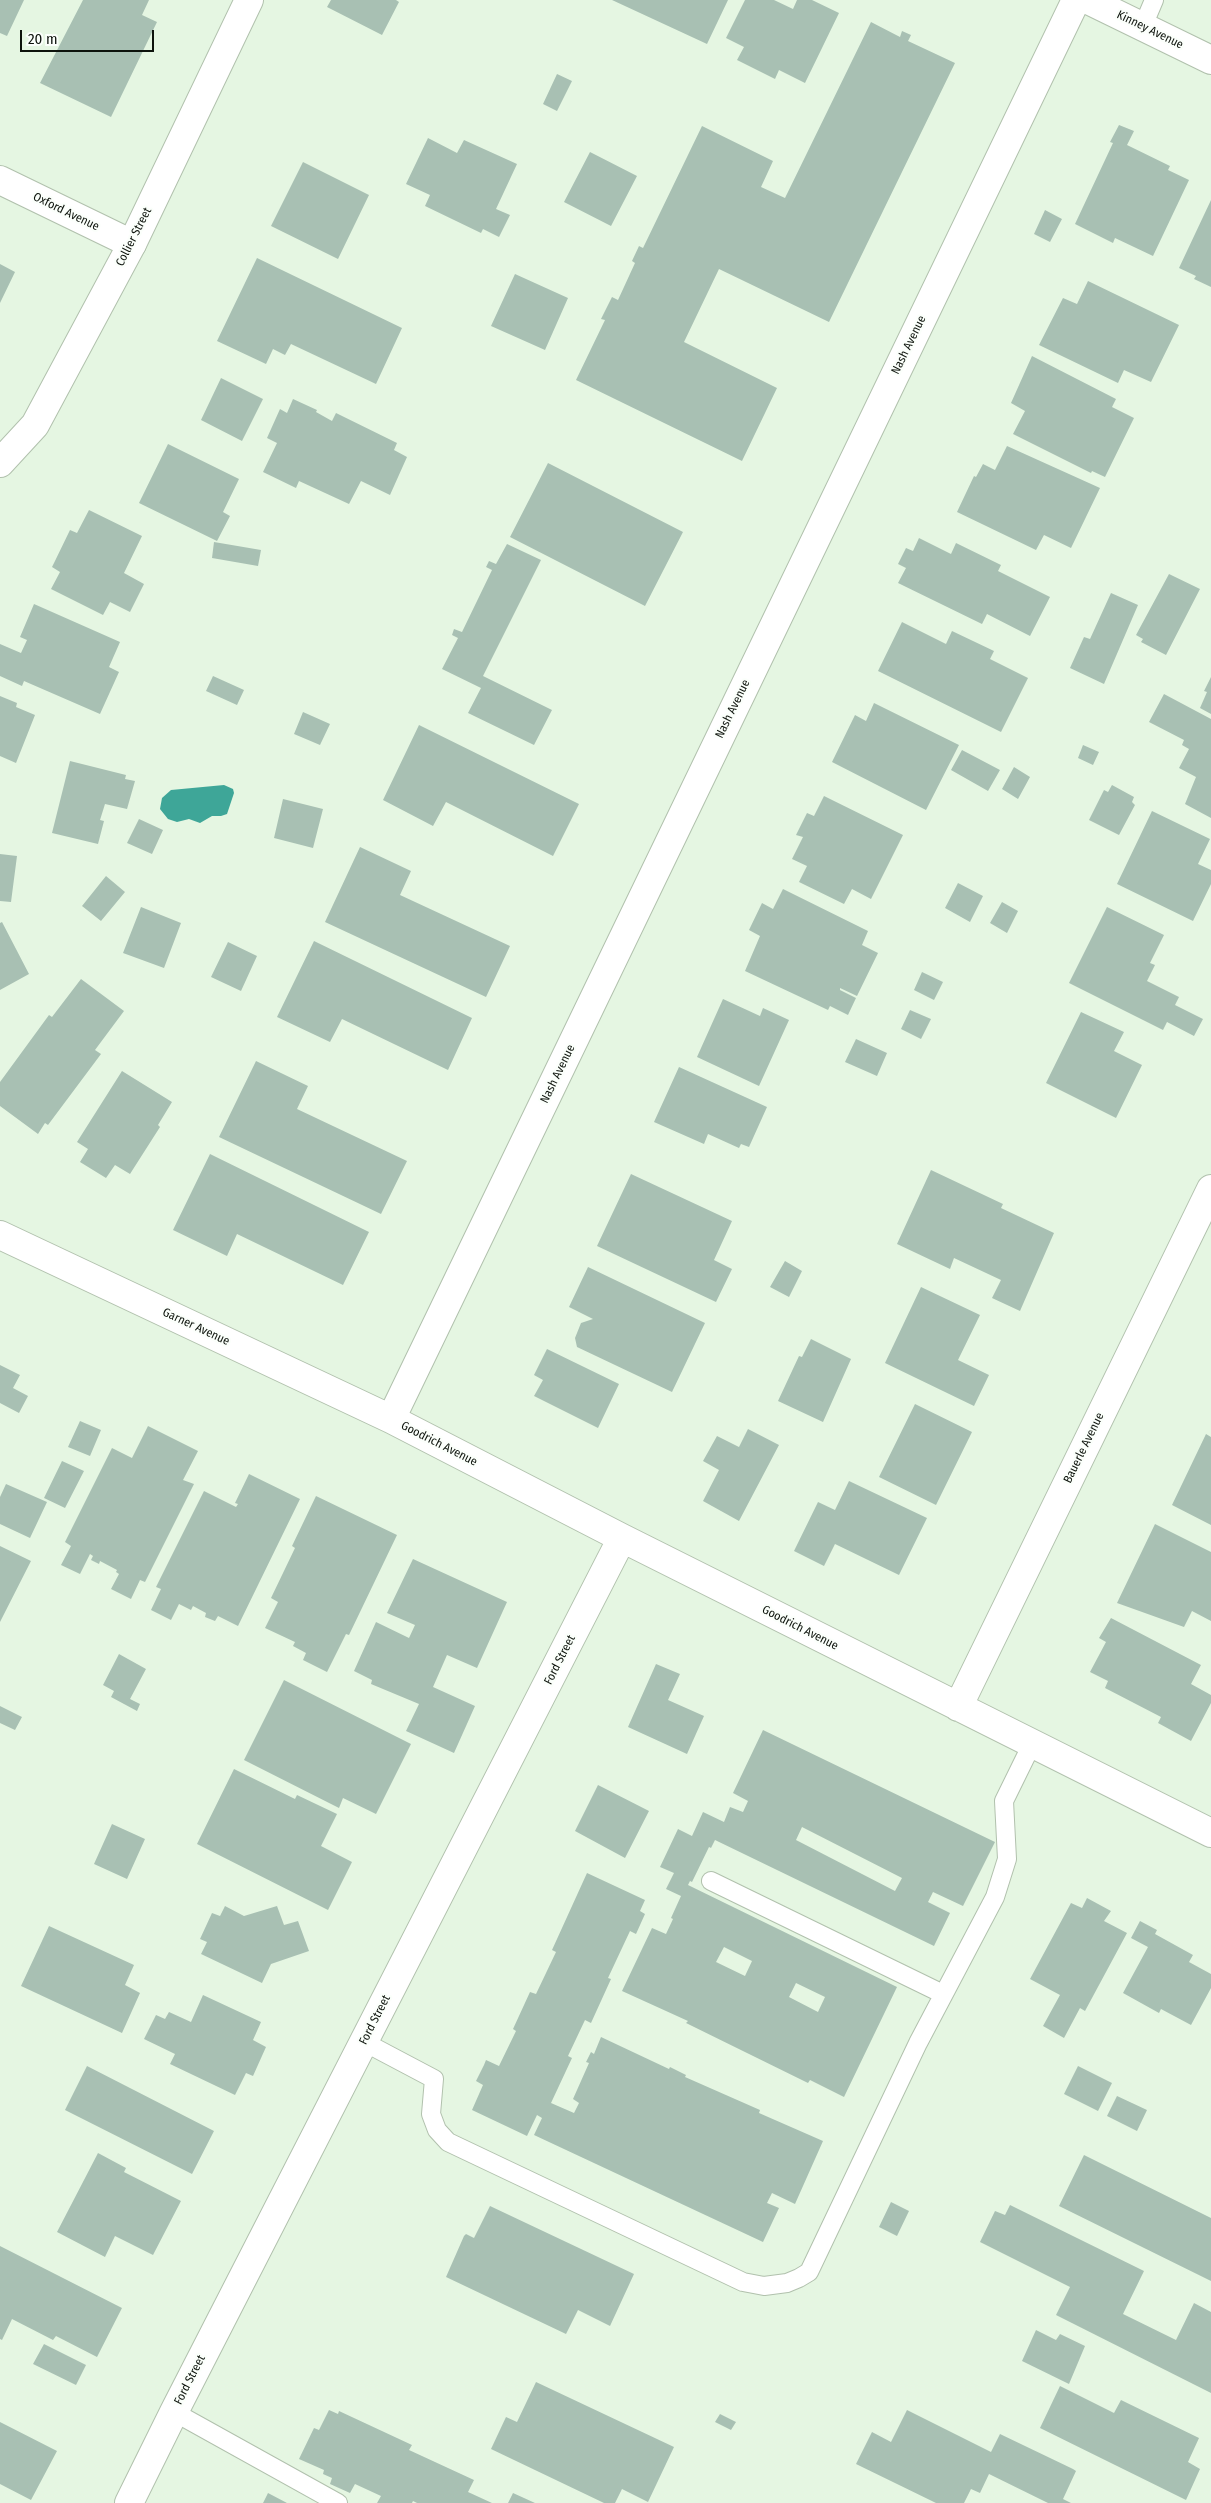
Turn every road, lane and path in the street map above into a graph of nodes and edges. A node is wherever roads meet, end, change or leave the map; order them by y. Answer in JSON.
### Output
{"nodes":[{"id":1,"x":249,"y":0,"type":"edge"},
{"id":2,"x":1076,"y":0,"type":"edge"},
{"id":3,"x":1088,"y":0,"type":"edge"},
{"id":4,"x":1154,"y":0,"type":"edge"},
{"id":5,"x":1143,"y":26,"type":"junction"},
{"id":6,"x":1211,"y":60,"type":"edge"},
{"id":7,"x":0,"y":180,"type":"edge"},
{"id":8,"x":132,"y":244,"type":"junction"},
{"id":9,"x":0,"y":463,"type":"edge"},
{"id":10,"x":1211,"y":1189,"type":"edge"},
{"id":11,"x":0,"y":1235,"type":"edge"},
{"id":12,"x":391,"y":1419,"type":"junction"},
{"id":13,"x":622,"y":1538,"type":"junction"},
{"id":14,"x":958,"y":1707,"type":"junction"},
{"id":15,"x":1032,"y":1744,"type":"junction"},
{"id":16,"x":1211,"y":1833,"type":"edge"},
{"id":17,"x":711,"y":1881,"type":"dead end"},
{"id":18,"x":943,"y":1994,"type":"junction"},
{"id":19,"x":364,"y":2042,"type":"junction"},
{"id":20,"x":174,"y":2412,"type":"junction"},
{"id":21,"x":129,"y":2503,"type":"edge"},
{"id":22,"x":338,"y":2503,"type":"edge"}],
"edges":[{"from":1,"to":8,"type":"street","name":"Collier Street"},
{"from":2,"to":12,"type":"street","name":"Nash Avenue"},
{"from":3,"to":5,"type":"street","name":"Kinney Avenue"},
{"from":4,"to":5,"type":"lane"},
{"from":5,"to":6,"type":"street","name":"Kinney Avenue"},
{"from":7,"to":8,"type":"street","name":"Oxford Avenue"},
{"from":8,"to":9,"type":"street","name":"Collier Street"},
{"from":10,"to":14,"type":"street","name":"Bauerle Avenue"},
{"from":11,"to":12,"type":"street","name":"Garner Avenue"},
{"from":12,"to":13,"type":"street","name":"Goodrich Avenue"},
{"from":13,"to":14,"type":"street","name":"Goodrich Avenue"},
{"from":13,"to":19,"type":"street","name":"Ford Street"},
{"from":14,"to":15,"type":"street","name":"Goodrich Avenue"},
{"from":15,"to":16,"type":"street","name":"Goodrich Avenue"},
{"from":15,"to":18,"type":"lane"},
{"from":17,"to":18,"type":"lane"},
{"from":18,"to":19,"type":"lane"},
{"from":19,"to":20,"type":"street","name":"Ford Street"},
{"from":20,"to":21,"type":"street","name":"Ford Street"},
{"from":20,"to":22,"type":"lane"}]}
